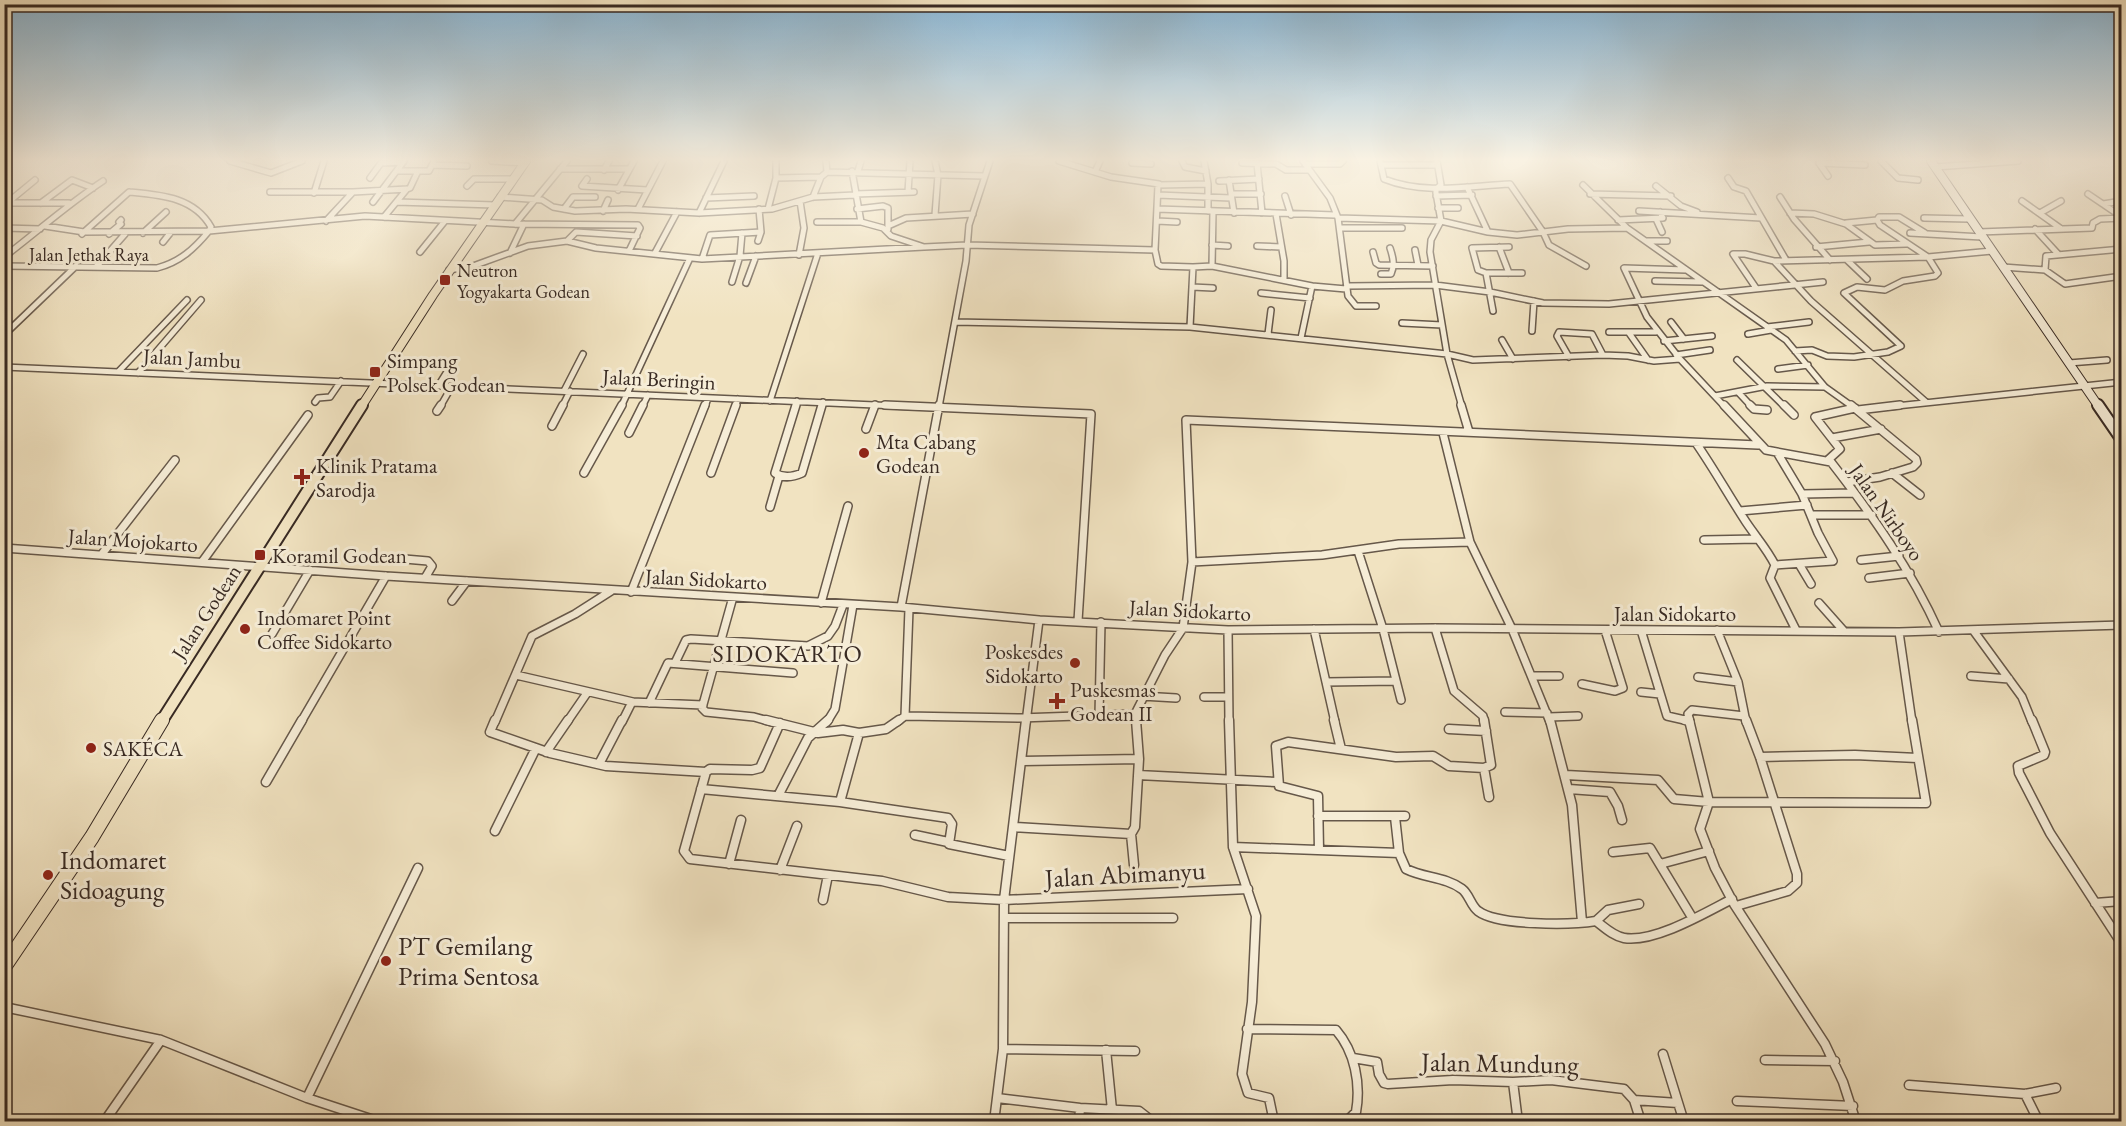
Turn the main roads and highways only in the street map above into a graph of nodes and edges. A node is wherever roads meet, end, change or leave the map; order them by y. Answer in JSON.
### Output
{"nodes":[{"id":1,"x":488,"y":214,"type":"edge"},
{"id":2,"x":1965,"y":214,"type":"edge"},
{"id":3,"x":2121,"y":440,"type":"edge"},
{"id":4,"x":4,"y":967,"type":"edge"}],
"edges":[{"from":1,"to":4,"type":"main road","name":"Jalan Godean"},
{"from":2,"to":3,"type":"main road"}]}
